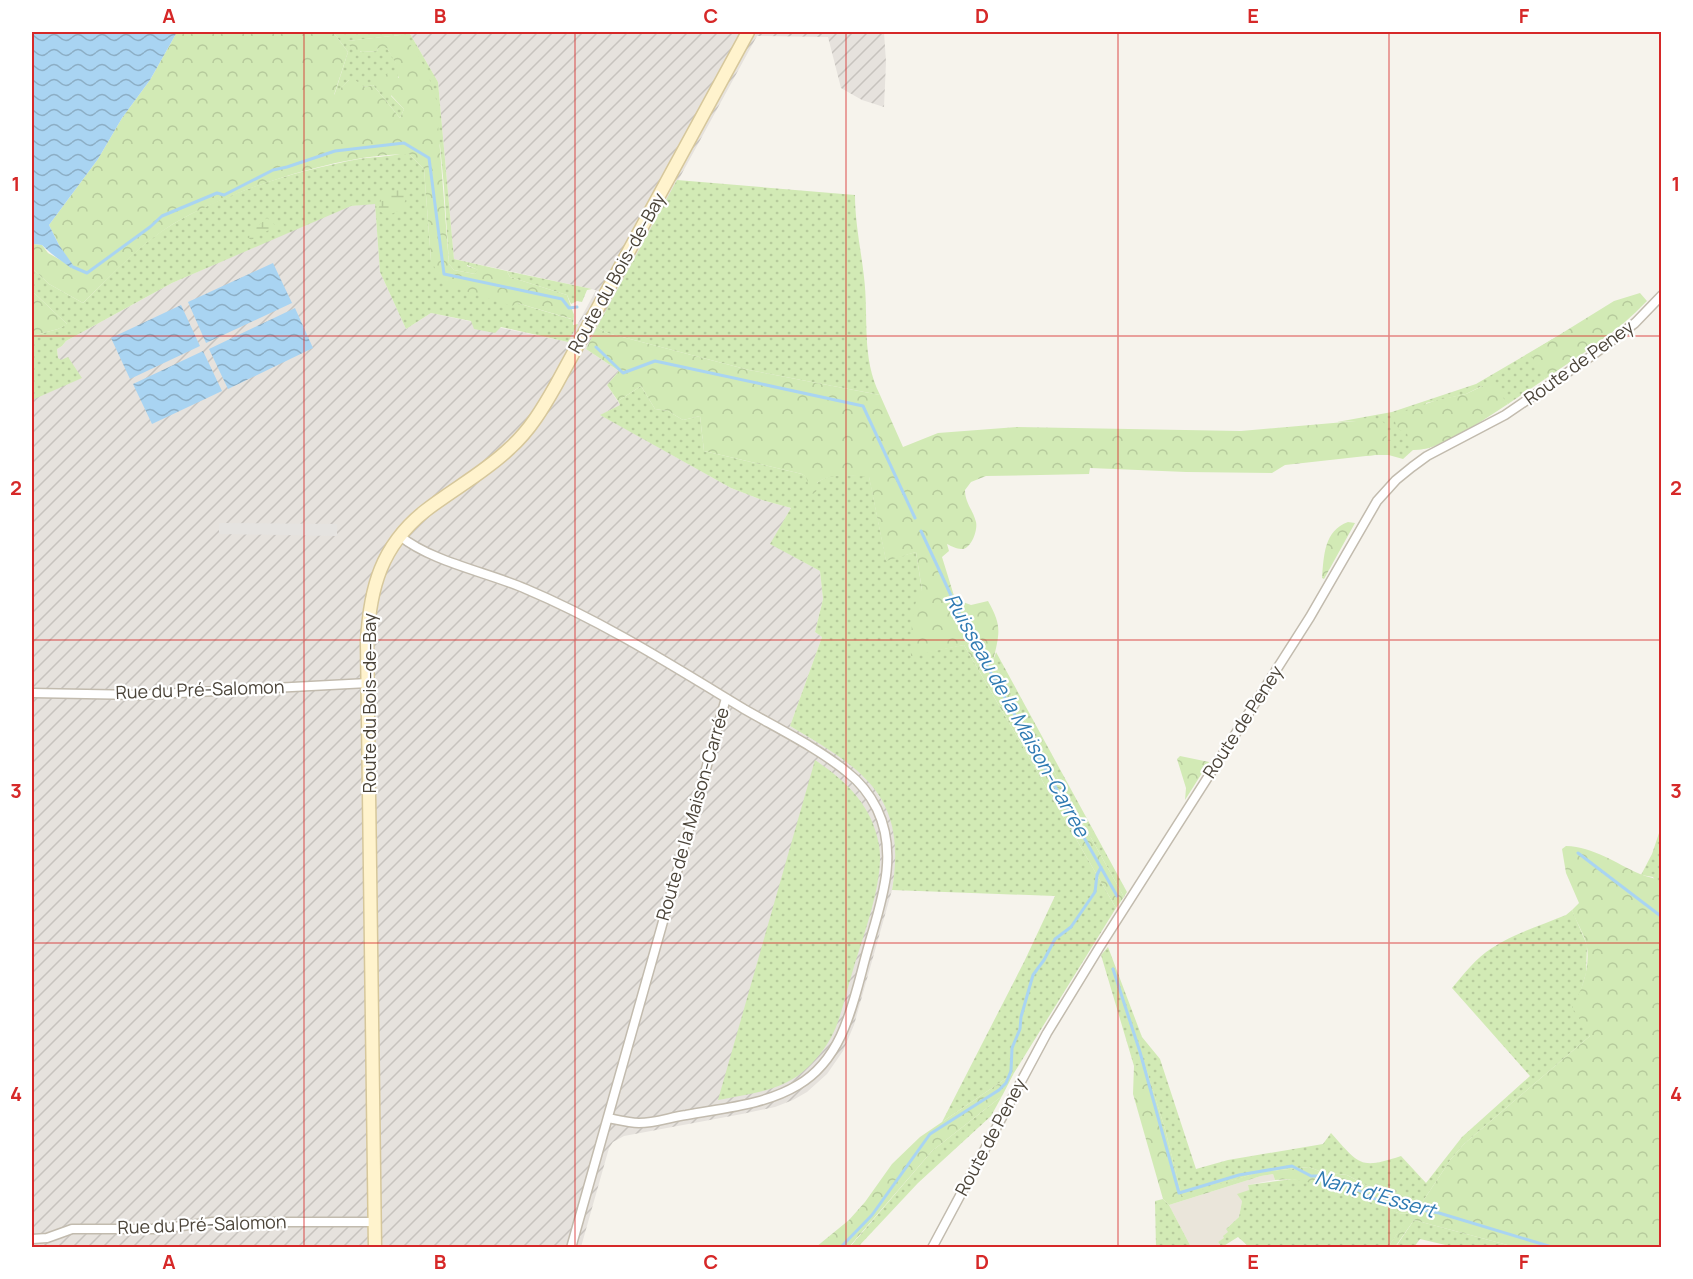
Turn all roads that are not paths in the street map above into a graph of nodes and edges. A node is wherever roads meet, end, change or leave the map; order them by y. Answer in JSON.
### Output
{"nodes":[{"id":1,"x":748,"y":32,"type":"edge"},
{"id":2,"x":1662,"y":296,"type":"edge"},
{"id":3,"x":400,"y":536,"type":"junction"},
{"id":4,"x":368,"y":682,"type":"junction"},
{"id":5,"x":32,"y":693,"type":"edge"},
{"id":6,"x":726,"y":698,"type":"junction"},
{"id":7,"x":608,"y":1118,"type":"junction"},
{"id":8,"x":375,"y":1222,"type":"junction"},
{"id":9,"x":32,"y":1239,"type":"edge"},
{"id":10,"x":375,"y":1248,"type":"edge"},
{"id":11,"x":571,"y":1248,"type":"edge"},
{"id":12,"x":932,"y":1248,"type":"edge"}],
"edges":[{"from":1,"to":3,"type":"main road","name":"Route du Bois-de-Bay"},
{"from":2,"to":12,"type":"street","name":"Route de Peney"},
{"from":3,"to":4,"type":"main road","name":"Route du Bois-de-Bay"},
{"from":3,"to":6,"type":"street","name":"Route de la Maison-Carrée"},
{"from":4,"to":5,"type":"street","name":"Rue du Pré-Salomon"},
{"from":4,"to":8,"type":"main road","name":"Route du Bois-de-Bay"},
{"from":6,"to":7,"type":"street","name":"Route de la Maison-Carrée"},
{"from":6,"to":7,"type":"street"},
{"from":7,"to":11,"type":"street","name":"Route de la Maison-Carrée"},
{"from":8,"to":9,"type":"street","name":"Rue du Pré-Salomon"},
{"from":8,"to":10,"type":"main road","name":"Route du Bois-de-Bay"}]}
